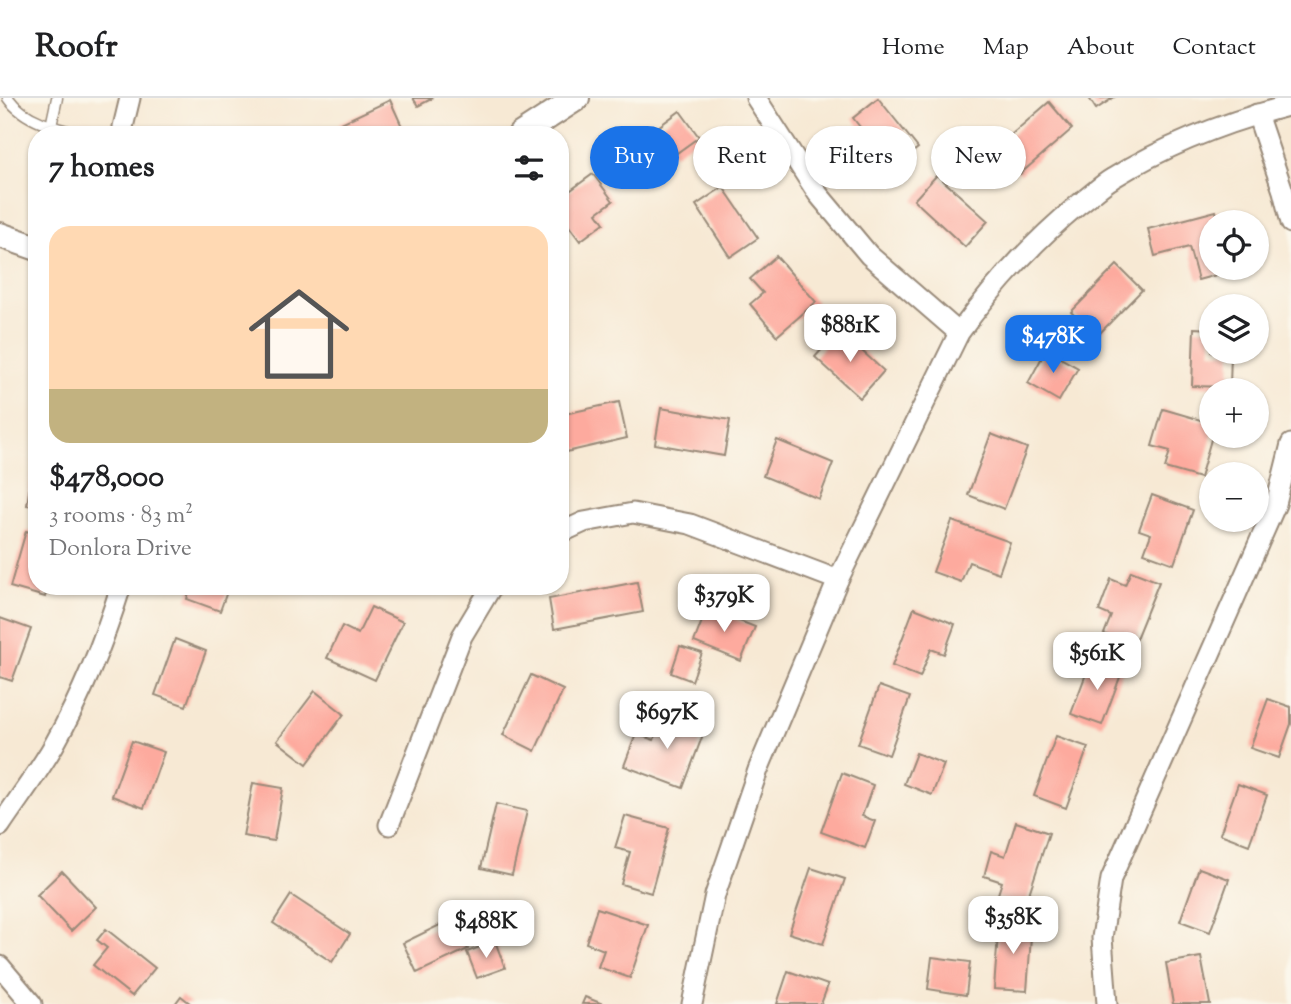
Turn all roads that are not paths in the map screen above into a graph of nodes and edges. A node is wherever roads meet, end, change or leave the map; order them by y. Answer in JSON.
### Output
{"nodes":[{"id":1,"x":57,"y":98,"type":"edge"},
{"id":2,"x":130,"y":98,"type":"edge"},
{"id":3,"x":577,"y":98,"type":"edge"},
{"id":4,"x":755,"y":98,"type":"edge"},
{"id":5,"x":4,"y":99,"type":"edge"},
{"id":6,"x":1291,"y":105,"type":"edge"},
{"id":7,"x":1257,"y":114,"type":"junction"},
{"id":8,"x":51,"y":125,"type":"junction"},
{"id":9,"x":54,"y":126,"type":"edge"},
{"id":10,"x":123,"y":126,"type":"edge"},
{"id":11,"x":534,"y":126,"type":"edge"},
{"id":12,"x":1291,"y":223,"type":"edge"},
{"id":13,"x":0,"y":235,"type":"edge"},
{"id":14,"x":28,"y":245,"type":"edge"},
{"id":15,"x":959,"y":333,"type":"junction"},
{"id":16,"x":1291,"y":444,"type":"edge"},
{"id":17,"x":569,"y":529,"type":"edge"},
{"id":18,"x":838,"y":580,"type":"junction"},
{"id":19,"x":118,"y":595,"type":"edge"},
{"id":20,"x":487,"y":595,"type":"edge"},
{"id":21,"x":389,"y":825,"type":"dead end"},
{"id":22,"x":0,"y":826,"type":"edge"},
{"id":23,"x":0,"y":966,"type":"edge"},
{"id":24,"x":32,"y":1004,"type":"edge"},
{"id":25,"x":692,"y":1004,"type":"edge"},
{"id":26,"x":1107,"y":1004,"type":"edge"}],
"edges":[{"from":1,"to":8,"type":"lane"},
{"from":2,"to":10,"type":"street"},
{"from":3,"to":11,"type":"street"},
{"from":4,"to":15,"type":"street"},
{"from":5,"to":8,"type":"lane"},
{"from":6,"to":7,"type":"street"},
{"from":7,"to":12,"type":"street"},
{"from":7,"to":15,"type":"street"},
{"from":8,"to":9,"type":"lane"},
{"from":13,"to":14,"type":"street"},
{"from":15,"to":18,"type":"street"},
{"from":16,"to":26,"type":"street"},
{"from":17,"to":18,"type":"street"},
{"from":18,"to":25,"type":"street"},
{"from":19,"to":22,"type":"street"},
{"from":20,"to":21,"type":"street"},
{"from":23,"to":24,"type":"street"}]}
